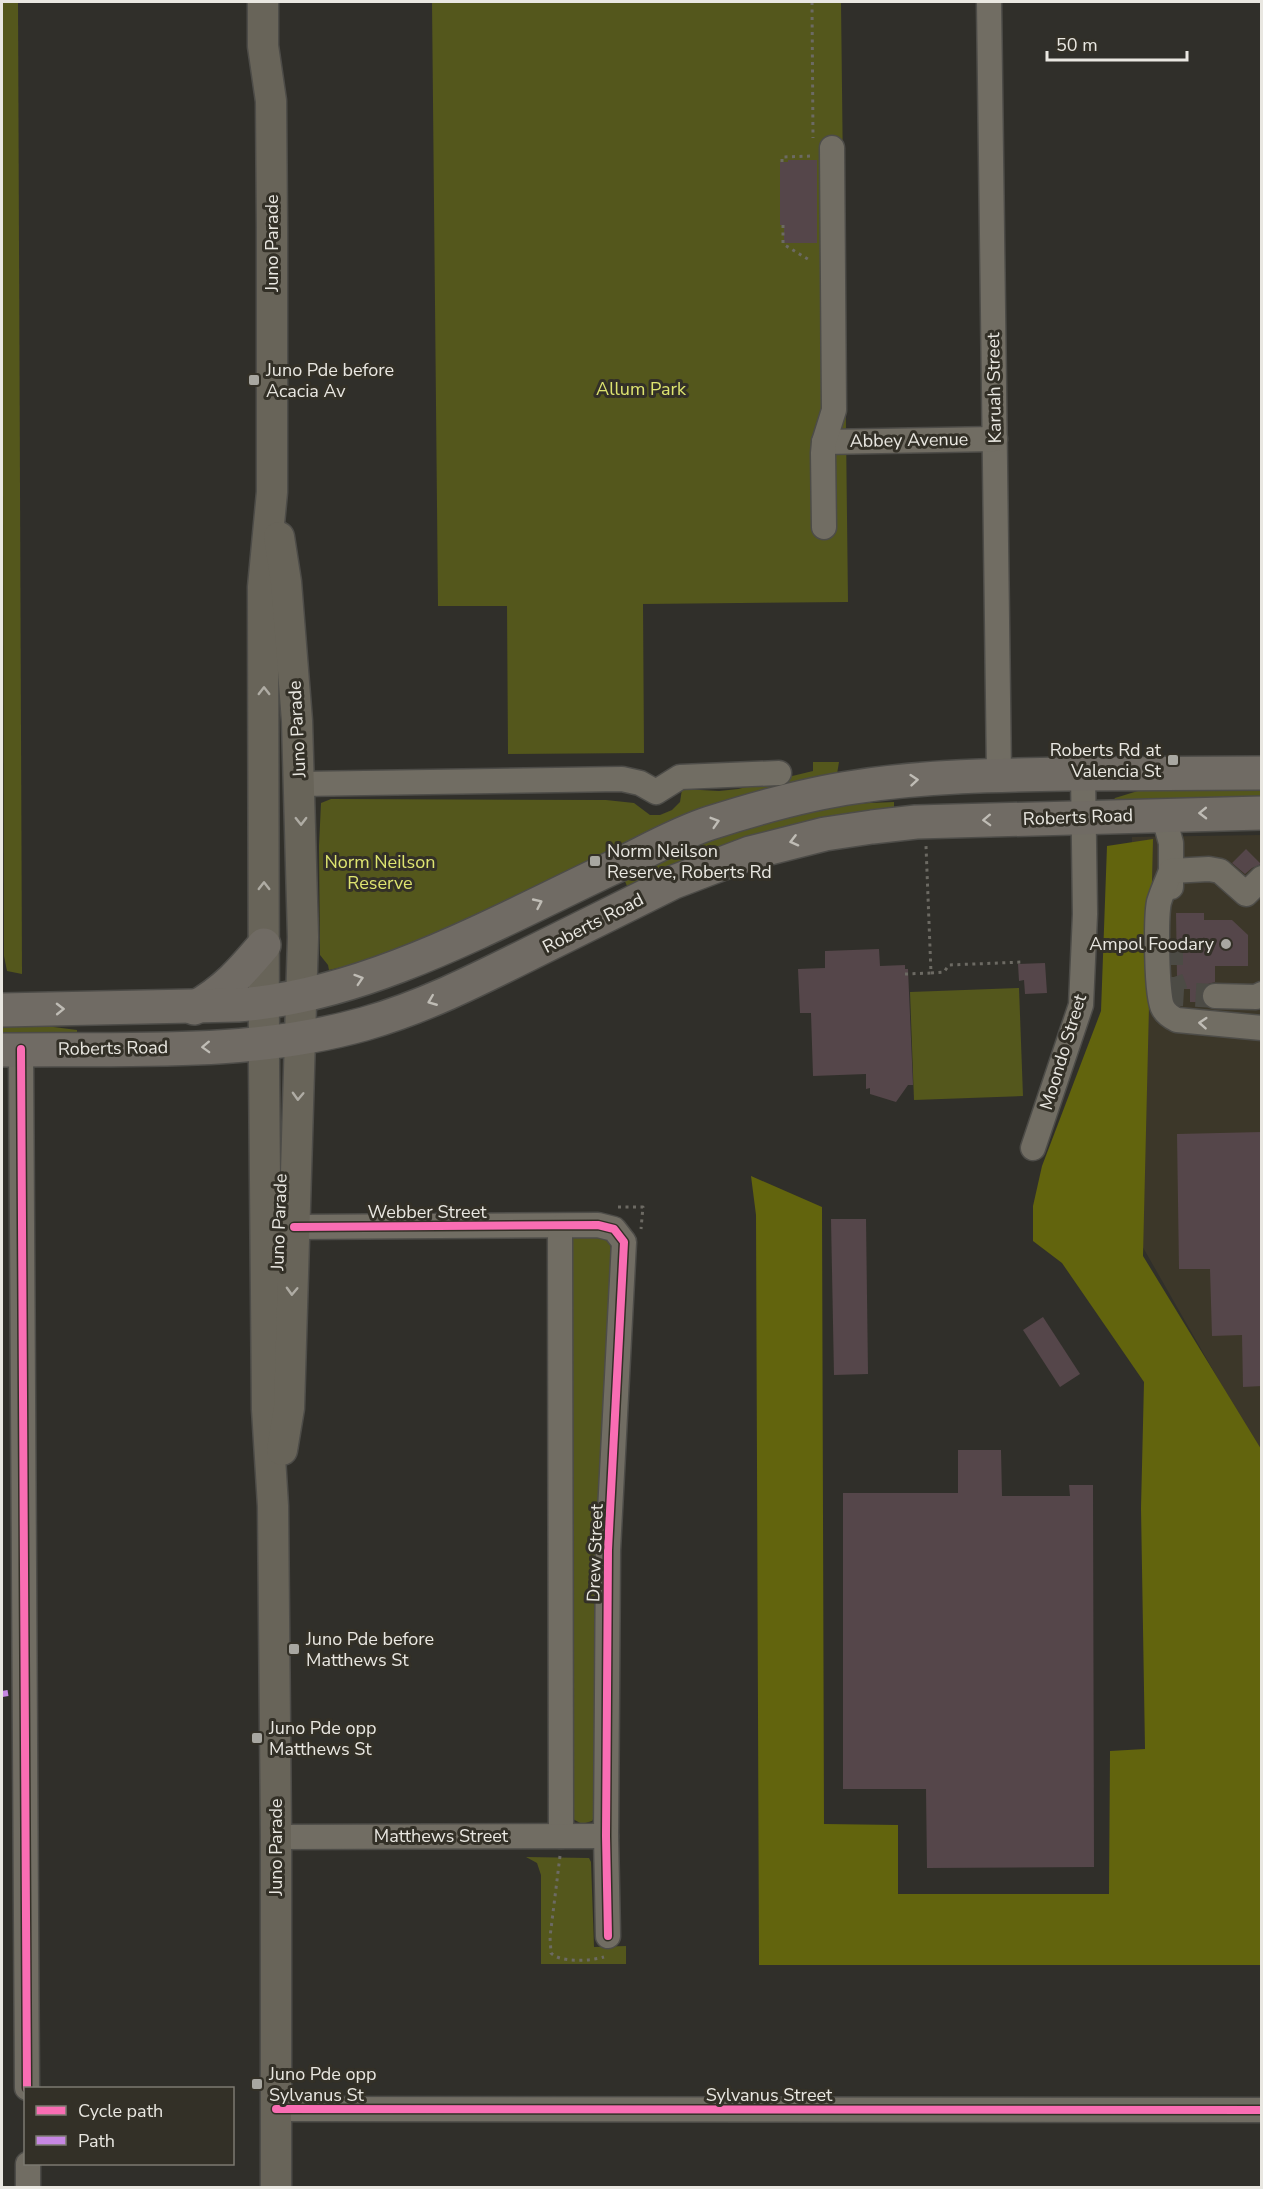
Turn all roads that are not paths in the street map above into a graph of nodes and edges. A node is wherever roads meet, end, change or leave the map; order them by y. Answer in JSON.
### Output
{"nodes":[{"id":1,"x":263,"y":2,"type":"edge"},
{"id":2,"x":280,"y":2,"type":"edge"},
{"id":3,"x":988,"y":2,"type":"edge"},
{"id":4,"x":271,"y":101,"type":"junction"},
{"id":5,"x":819,"y":149,"type":"road end"},
{"id":6,"x":995,"y":439,"type":"junction"},
{"id":7,"x":824,"y":442,"type":"junction"},
{"id":8,"x":272,"y":492,"type":"junction"},
{"id":9,"x":824,"y":527,"type":"dead end"},
{"id":10,"x":778,"y":773,"type":"dead end"},
{"id":11,"x":1262,"y":773,"type":"edge"},
{"id":12,"x":1083,"y":774,"type":"junction"},
{"id":13,"x":999,"y":776,"type":"junction"},
{"id":14,"x":300,"y":784,"type":"junction"},
{"id":15,"x":1262,"y":813,"type":"edge"},
{"id":16,"x":1163,"y":814,"type":"junction"},
{"id":17,"x":1084,"y":817,"type":"junction"},
{"id":18,"x":1171,"y":872,"type":"junction"},
{"id":19,"x":1262,"y":878,"type":"edge"},
{"id":20,"x":1171,"y":941,"type":"tunnel mouth"},
{"id":21,"x":264,"y":945,"type":"junction"},
{"id":22,"x":1262,"y":994,"type":"edge"},
{"id":23,"x":303,"y":995,"type":"junction"},
{"id":24,"x":1215,"y":996,"type":"tunnel mouth"},
{"id":25,"x":265,"y":1003,"type":"junction"},
{"id":26,"x":194,"y":1008,"type":"junction"},
{"id":27,"x":2,"y":1010,"type":"edge"},
{"id":28,"x":1262,"y":1028,"type":"edge"},
{"id":29,"x":301,"y":1037,"type":"junction"},
{"id":30,"x":264,"y":1043,"type":"junction"},
{"id":31,"x":11,"y":1050,"type":"edge"},
{"id":32,"x":1033,"y":1148,"type":"dead end"},
{"id":33,"x":294,"y":1227,"type":"junction"},
{"id":34,"x":560,"y":1227,"type":"junction"},
{"id":35,"x":273,"y":1506,"type":"junction"},
{"id":36,"x":606,"y":1836,"type":"junction"},
{"id":37,"x":276,"y":1837,"type":"junction"},
{"id":38,"x":560,"y":1845,"type":"junction"},
{"id":39,"x":607,"y":1946,"type":"road end"},
{"id":40,"x":27,"y":2087,"type":"edge"},
{"id":41,"x":276,"y":2109,"type":"junction"},
{"id":42,"x":1262,"y":2110,"type":"edge"},
{"id":43,"x":27,"y":2165,"type":"edge"},
{"id":44,"x":28,"y":2187,"type":"edge"},
{"id":45,"x":276,"y":2187,"type":"edge"}],
"edges":[{"from":1,"to":4,"type":"main road","name":"Juno Parade"},
{"from":2,"to":4,"type":"main road","name":"Juno Parade"},
{"from":3,"to":6,"type":"street","name":"Karuah Street"},
{"from":4,"to":8,"type":"main road","name":"Juno Parade"},
{"from":5,"to":7,"type":"street"},
{"from":6,"to":7,"type":"street","name":"Abbey Avenue"},
{"from":6,"to":13,"type":"street","name":"Karuah Street"},
{"from":7,"to":9,"type":"street"},
{"from":8,"to":14,"type":"main road","name":"Juno Parade"},
{"from":21,"to":8,"type":"main road","name":"Juno Parade","one_way":true},
{"from":10,"to":14,"type":"street"},
{"from":11,"to":12,"type":"highway"},
{"from":12,"to":13,"type":"highway"},
{"from":12,"to":17,"type":"street","name":"Moondo Street"},
{"from":23,"to":13,"type":"highway","one_way":true},
{"from":14,"to":23,"type":"main road","name":"Juno Parade","one_way":true},
{"from":15,"to":16,"type":"highway","name":"Roberts Road","one_way":true},
{"from":16,"to":17,"type":"highway","name":"Roberts Road"},
{"from":16,"to":18,"type":"street"},
{"from":17,"to":29,"type":"highway","name":"Roberts Road","one_way":true},
{"from":17,"to":32,"type":"street","name":"Moondo Street"},
{"from":18,"to":19,"type":"street"},
{"from":18,"to":20,"type":"street"},
{"from":28,"to":18,"type":"street","one_way":true},
{"from":21,"to":25,"type":"main road","name":"Juno Parade"},
{"from":21,"to":26,"type":"highway"},
{"from":22,"to":24,"type":"street"},
{"from":23,"to":25,"type":"highway"},
{"from":23,"to":29,"type":"main road","name":"Juno Parade"},
{"from":25,"to":26,"type":"highway"},
{"from":25,"to":30,"type":"main road","name":"Juno Parade"},
{"from":27,"to":26,"type":"highway","one_way":true},
{"from":29,"to":30,"type":"highway","name":"Roberts Road"},
{"from":29,"to":33,"type":"main road","name":"Juno Parade","one_way":true},
{"from":30,"to":31,"type":"highway","name":"Roberts Road","one_way":true},
{"from":30,"to":35,"type":"main road","name":"Juno Parade"},
{"from":31,"to":40,"type":"street"},
{"from":33,"to":34,"type":"street","name":"Webber Street"},
{"from":33,"to":35,"type":"main road","name":"Juno Parade","one_way":true},
{"from":34,"to":36,"type":"street","name":"Drew Street"},
{"from":34,"to":38,"type":"street","name":"Drew Street"},
{"from":35,"to":37,"type":"main road","name":"Juno Parade"},
{"from":36,"to":38,"type":"street","name":"Matthews Street"},
{"from":36,"to":39,"type":"street","name":"Drew Street"},
{"from":37,"to":38,"type":"street","name":"Matthews Street"},
{"from":37,"to":41,"type":"main road","name":"Juno Parade"},
{"from":41,"to":42,"type":"street","name":"Sylvanus Street"},
{"from":41,"to":45,"type":"main road","name":"Juno Parade"},
{"from":43,"to":44,"type":"street"}]}
